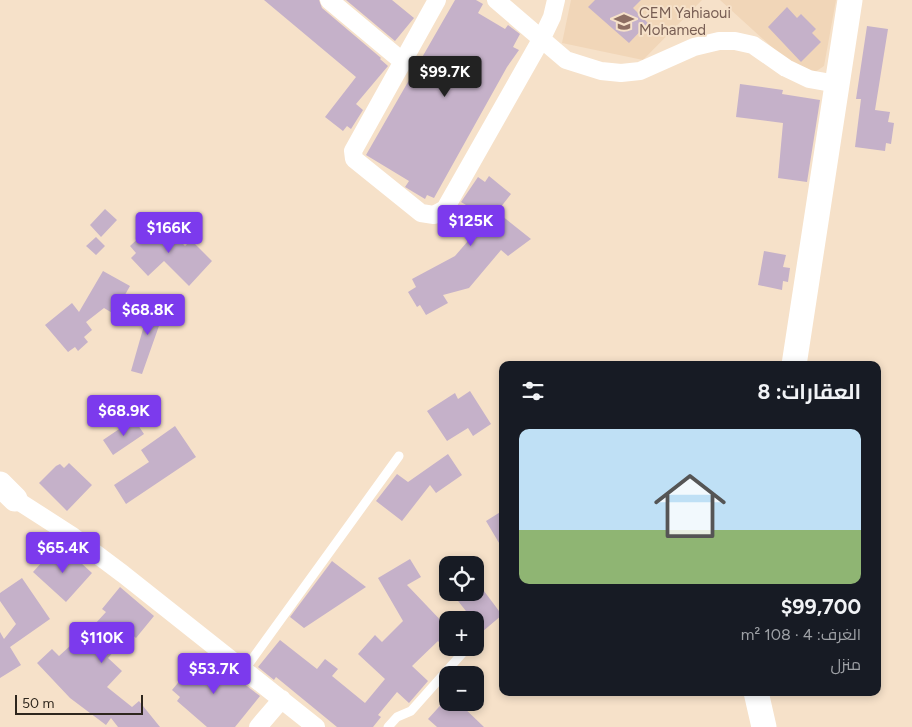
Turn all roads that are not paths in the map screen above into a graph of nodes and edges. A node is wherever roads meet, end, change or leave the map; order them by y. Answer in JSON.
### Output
{"nodes":[{"id":1,"x":329,"y":0,"type":"edge"},
{"id":2,"x":437,"y":0,"type":"edge"},
{"id":3,"x":496,"y":0,"type":"edge"},
{"id":4,"x":556,"y":0,"type":"edge"},
{"id":5,"x":850,"y":0,"type":"edge"},
{"id":6,"x":542,"y":38,"type":"junction"},
{"id":7,"x":402,"y":61,"type":"junction"},
{"id":8,"x":837,"y":84,"type":"junction"},
{"id":9,"x":795,"y":361,"type":"edge"},
{"id":10,"x":399,"y":456,"type":"dead end"},
{"id":11,"x":7,"y":492,"type":"edge"},
{"id":12,"x":460,"y":656,"type":"edge"},
{"id":13,"x":245,"y":669,"type":"junction"},
{"id":14,"x":757,"y":696,"type":"edge"},
{"id":15,"x":282,"y":699,"type":"junction"},
{"id":16,"x":258,"y":727,"type":"edge"},
{"id":17,"x":316,"y":727,"type":"edge"},
{"id":18,"x":388,"y":727,"type":"edge"},
{"id":19,"x":764,"y":727,"type":"edge"}],
"edges":[{"from":1,"to":7,"type":"street"},
{"from":2,"to":7,"type":"street"},
{"from":3,"to":6,"type":"street"},
{"from":4,"to":6,"type":"street"},
{"from":5,"to":8,"type":"street"},
{"from":6,"to":7,"type":"street"},
{"from":6,"to":8,"type":"street"},
{"from":8,"to":9,"type":"street"},
{"from":10,"to":13,"type":"lane"},
{"from":11,"to":13,"type":"street"},
{"from":12,"to":18,"type":"lane"},
{"from":13,"to":15,"type":"street"},
{"from":14,"to":19,"type":"street"},
{"from":15,"to":16,"type":"street"},
{"from":15,"to":17,"type":"street"}]}
